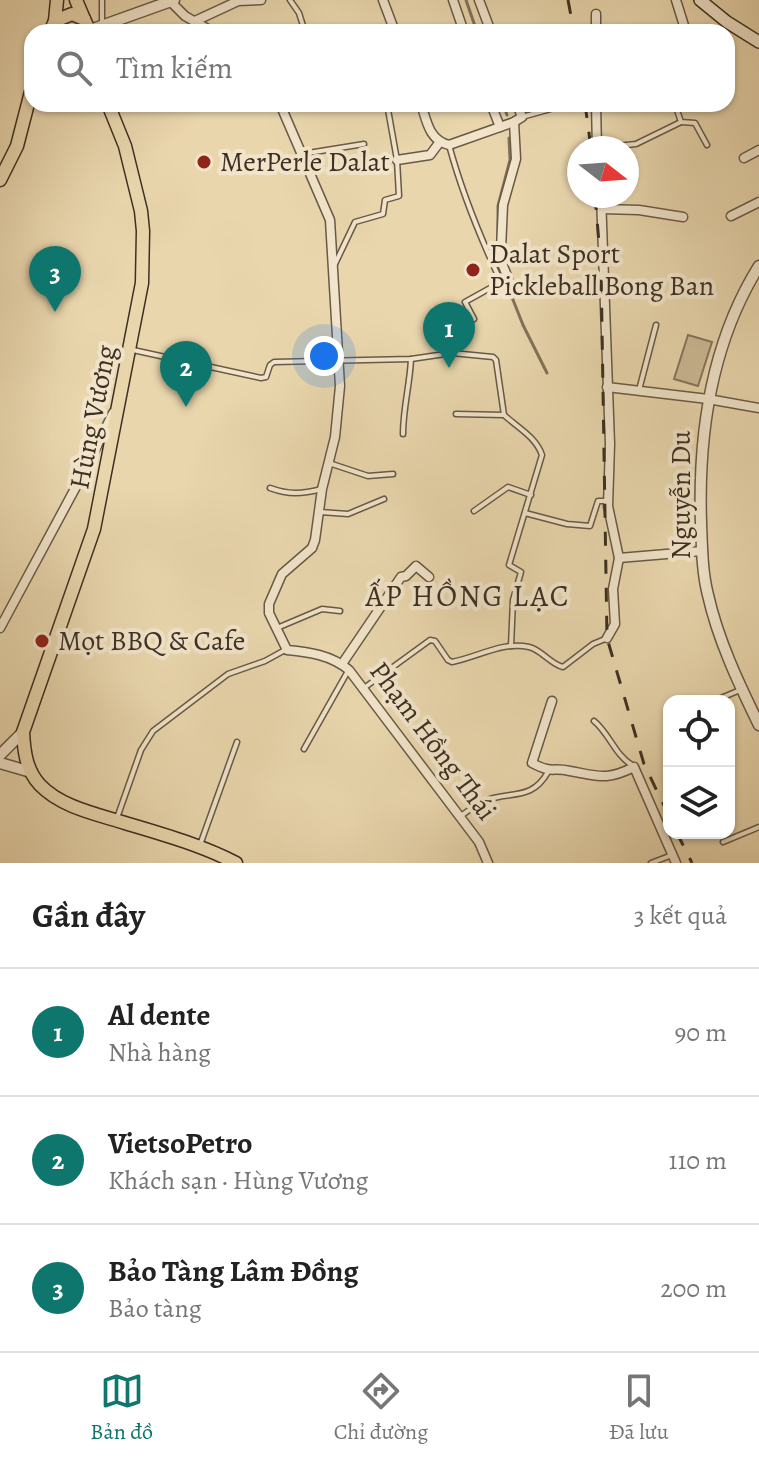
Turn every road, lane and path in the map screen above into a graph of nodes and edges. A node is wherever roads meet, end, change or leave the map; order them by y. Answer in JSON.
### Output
{"nodes":[{"id":1,"x":57,"y":0,"type":"edge"},
{"id":2,"x":76,"y":0,"type":"edge"},
{"id":3,"x":102,"y":0,"type":"edge"},
{"id":4,"x":261,"y":0,"type":"edge"},
{"id":5,"x":290,"y":0,"type":"edge"},
{"id":6,"x":383,"y":0,"type":"edge"},
{"id":7,"x":453,"y":0,"type":"edge"},
{"id":8,"x":479,"y":0,"type":"edge"},
{"id":9,"x":676,"y":0,"type":"edge"},
{"id":10,"x":700,"y":0,"type":"edge"},
{"id":11,"x":173,"y":1,"type":"edge"},
{"id":12,"x":596,"y":14,"type":"dead end"},
{"id":13,"x":195,"y":21,"type":"junction"},
{"id":14,"x":53,"y":24,"type":"edge"},
{"id":15,"x":55,"y":24,"type":"edge"},
{"id":16,"x":87,"y":24,"type":"edge"},
{"id":17,"x":89,"y":24,"type":"edge"},
{"id":18,"x":92,"y":24,"type":"edge"},
{"id":19,"x":100,"y":24,"type":"edge"},
{"id":20,"x":200,"y":24,"type":"edge"},
{"id":21,"x":302,"y":24,"type":"edge"},
{"id":22,"x":392,"y":24,"type":"edge"},
{"id":23,"x":461,"y":24,"type":"edge"},
{"id":24,"x":488,"y":24,"type":"edge"},
{"id":25,"x":596,"y":24,"type":"edge"},
{"id":26,"x":684,"y":24,"type":"edge"},
{"id":27,"x":730,"y":24,"type":"edge"},
{"id":28,"x":735,"y":27,"type":"edge"},
{"id":29,"x":759,"y":42,"type":"edge"},
{"id":30,"x":26,"y":112,"type":"edge"},
{"id":31,"x":111,"y":112,"type":"edge"},
{"id":32,"x":284,"y":112,"type":"edge"},
{"id":33,"x":388,"y":112,"type":"edge"},
{"id":34,"x":424,"y":112,"type":"edge"},
{"id":35,"x":494,"y":112,"type":"edge"},
{"id":36,"x":518,"y":112,"type":"edge"},
{"id":37,"x":543,"y":112,"type":"edge"},
{"id":38,"x":596,"y":112,"type":"edge"},
{"id":39,"x":678,"y":112,"type":"edge"},
{"id":40,"x":518,"y":120,"type":"junction"},
{"id":41,"x":681,"y":122,"type":"junction"},
{"id":42,"x":500,"y":127,"type":"junction"},
{"id":43,"x":597,"y":136,"type":"edge"},
{"id":44,"x":439,"y":143,"type":"junction"},
{"id":45,"x":639,"y":143,"type":"edge"},
{"id":46,"x":364,"y":144,"type":"dead end"},
{"id":47,"x":449,"y":145,"type":"junction"},
{"id":48,"x":707,"y":145,"type":"dead end"},
{"id":49,"x":759,"y":150,"type":"edge"},
{"id":50,"x":302,"y":154,"type":"junction"},
{"id":51,"x":744,"y":158,"type":"dead end"},
{"id":52,"x":397,"y":160,"type":"junction"},
{"id":53,"x":0,"y":180,"type":"edge"},
{"id":54,"x":759,"y":202,"type":"edge"},
{"id":55,"x":602,"y":209,"type":"joint"},
{"id":56,"x":731,"y":216,"type":"dead end"},
{"id":57,"x":683,"y":217,"type":"dead end"},
{"id":58,"x":334,"y":266,"type":"junction"},
{"id":59,"x":759,"y":266,"type":"edge"},
{"id":60,"x":504,"y":281,"type":"junction"},
{"id":61,"x":656,"y":325,"type":"dead end"},
{"id":62,"x":131,"y":350,"type":"junction"},
{"id":63,"x":445,"y":354,"type":"junction"},
{"id":64,"x":411,"y":359,"type":"junction"},
{"id":65,"x":338,"y":361,"type":"junction"},
{"id":66,"x":607,"y":387,"type":"junction"},
{"id":67,"x":639,"y":390,"type":"junction"},
{"id":68,"x":123,"y":391,"type":"junction"},
{"id":69,"x":708,"y":399,"type":"junction"},
{"id":70,"x":759,"y":408,"type":"edge"},
{"id":71,"x":456,"y":414,"type":"dead end"},
{"id":72,"x":504,"y":415,"type":"junction"},
{"id":73,"x":403,"y":434,"type":"dead end"},
{"id":74,"x":327,"y":462,"type":"junction"},
{"id":75,"x":393,"y":474,"type":"dead end"},
{"id":76,"x":270,"y":488,"type":"dead end"},
{"id":77,"x":322,"y":489,"type":"junction"},
{"id":78,"x":531,"y":495,"type":"junction"},
{"id":79,"x":384,"y":499,"type":"dead end"},
{"id":80,"x":608,"y":501,"type":"junction"},
{"id":81,"x":474,"y":511,"type":"dead end"},
{"id":82,"x":320,"y":512,"type":"junction"},
{"id":83,"x":525,"y":513,"type":"junction"},
{"id":84,"x":702,"y":551,"type":"junction"},
{"id":85,"x":619,"y":558,"type":"junction"},
{"id":86,"x":429,"y":577,"type":"dead end"},
{"id":87,"x":340,"y":611,"type":"dead end"},
{"id":88,"x":0,"y":628,"type":"edge"},
{"id":89,"x":277,"y":628,"type":"junction"},
{"id":90,"x":607,"y":638,"type":"joint"},
{"id":91,"x":511,"y":646,"type":"junction"},
{"id":92,"x":287,"y":650,"type":"junction"},
{"id":93,"x":345,"y":667,"type":"junction"},
{"id":94,"x":364,"y":688,"type":"junction"},
{"id":95,"x":742,"y":689,"type":"junction"},
{"id":96,"x":728,"y":695,"type":"edge"},
{"id":97,"x":552,"y":701,"type":"dead end"},
{"id":98,"x":594,"y":721,"type":"dead end"},
{"id":99,"x":759,"y":725,"type":"edge"},
{"id":100,"x":23,"y":732,"type":"junction"},
{"id":101,"x":237,"y":742,"type":"dead end"},
{"id":102,"x":304,"y":749,"type":"dead end"},
{"id":103,"x":0,"y":755,"type":"edge"},
{"id":104,"x":0,"y":763,"type":"edge"},
{"id":105,"x":634,"y":767,"type":"junction"},
{"id":106,"x":31,"y":772,"type":"junction"},
{"id":107,"x":548,"y":772,"type":"junction"},
{"id":108,"x":460,"y":817,"type":"junction"},
{"id":109,"x":117,"y":820,"type":"junction"},
{"id":110,"x":759,"y":827,"type":"edge"},
{"id":111,"x":723,"y":842,"type":"dead end"},
{"id":112,"x":199,"y":847,"type":"junction"},
{"id":113,"x":674,"y":859,"type":"edge"},
{"id":114,"x":236,"y":863,"type":"edge"},
{"id":115,"x":488,"y":863,"type":"edge"},
{"id":116,"x":651,"y":863,"type":"edge"}],
"edges":[{"from":1,"to":14,"type":"main road"},
{"from":2,"to":17,"type":"main road"},
{"from":3,"to":18,"type":"lane"},
{"from":4,"to":13,"type":"street"},
{"from":5,"to":21,"type":"lane"},
{"from":6,"to":22,"type":"street"},
{"from":7,"to":23,"type":"street"},
{"from":8,"to":24,"type":"street"},
{"from":9,"to":26,"type":"street"},
{"from":10,"to":27,"type":"main road"},
{"from":11,"to":13,"type":"street"},
{"from":11,"to":19,"type":"street"},
{"from":12,"to":25,"type":"street"},
{"from":13,"to":20,"type":"street"},
{"from":15,"to":16,"type":"main road"},
{"from":28,"to":29,"type":"main road"},
{"from":30,"to":53,"type":"main road"},
{"from":31,"to":62,"type":"main road","name":"Hùng Vương"},
{"from":32,"to":50,"type":"street"},
{"from":33,"to":52,"type":"lane"},
{"from":34,"to":44,"type":"street"},
{"from":35,"to":42,"type":"street"},
{"from":36,"to":40,"type":"street"},
{"from":37,"to":40,"type":"lane"},
{"from":38,"to":43,"type":"street"},
{"from":39,"to":41,"type":"lane"},
{"from":40,"to":42,"type":"street"},
{"from":40,"to":60,"type":"street"},
{"from":41,"to":45,"type":"lane"},
{"from":41,"to":48,"type":"lane"},
{"from":42,"to":47,"type":"street"},
{"from":44,"to":47,"type":"street"},
{"from":44,"to":52,"type":"street"},
{"from":46,"to":50,"type":"lane"},
{"from":47,"to":60,"type":"lane"},
{"from":49,"to":51,"type":"street"},
{"from":50,"to":58,"type":"street"},
{"from":52,"to":58,"type":"lane"},
{"from":54,"to":56,"type":"street"},
{"from":55,"to":57,"type":"street"},
{"from":55,"to":66,"type":"street"},
{"from":58,"to":65,"type":"street"},
{"from":59,"to":69,"type":"street","name":"Nguyễn Du"},
{"from":60,"to":63,"type":"lane"},
{"from":61,"to":67,"type":"lane"},
{"from":62,"to":65,"type":"lane"},
{"from":62,"to":68,"type":"main road","name":"Hùng Vương"},
{"from":63,"to":64,"type":"lane"},
{"from":63,"to":72,"type":"lane"},
{"from":64,"to":65,"type":"lane"},
{"from":64,"to":73,"type":"lane"},
{"from":65,"to":74,"type":"street"},
{"from":66,"to":67,"type":"street"},
{"from":66,"to":80,"type":"street"},
{"from":67,"to":69,"type":"street"},
{"from":68,"to":88,"type":"street"},
{"from":68,"to":100,"type":"main road","name":"Hùng Vương"},
{"from":69,"to":70,"type":"street"},
{"from":69,"to":84,"type":"street","name":"Nguyễn Du"},
{"from":71,"to":72,"type":"lane"},
{"from":72,"to":78,"type":"lane"},
{"from":74,"to":75,"type":"lane"},
{"from":74,"to":77,"type":"street"},
{"from":76,"to":77,"type":"lane"},
{"from":77,"to":82,"type":"street"},
{"from":78,"to":81,"type":"lane"},
{"from":78,"to":83,"type":"lane"},
{"from":79,"to":82,"type":"lane"},
{"from":80,"to":83,"type":"lane"},
{"from":80,"to":85,"type":"street"},
{"from":82,"to":89,"type":"street"},
{"from":83,"to":91,"type":"lane"},
{"from":84,"to":85,"type":"street"},
{"from":84,"to":95,"type":"street","name":"Nguyễn Du"},
{"from":85,"to":90,"type":"street"},
{"from":86,"to":93,"type":"street"},
{"from":87,"to":89,"type":"lane"},
{"from":89,"to":92,"type":"street"},
{"from":90,"to":91,"type":"lane"},
{"from":91,"to":94,"type":"lane"},
{"from":92,"to":93,"type":"street","name":"Phạm Hồng Thái"},
{"from":92,"to":109,"type":"lane"},
{"from":93,"to":94,"type":"street","name":"Phạm Hồng Thái"},
{"from":93,"to":102,"type":"lane"},
{"from":94,"to":108,"type":"street","name":"Phạm Hồng Thái"},
{"from":95,"to":96,"type":"lane"},
{"from":95,"to":99,"type":"street","name":"Nguyễn Du"},
{"from":97,"to":107,"type":"street"},
{"from":98,"to":105,"type":"lane"},
{"from":100,"to":103,"type":"street"},
{"from":100,"to":106,"type":"main road"},
{"from":101,"to":112,"type":"lane"},
{"from":104,"to":106,"type":"street"},
{"from":105,"to":107,"type":"street"},
{"from":105,"to":113,"type":"street"},
{"from":106,"to":109,"type":"main road"},
{"from":107,"to":108,"type":"lane"},
{"from":108,"to":115,"type":"street","name":"Phạm Hồng Thái"},
{"from":109,"to":112,"type":"main road"},
{"from":110,"to":111,"type":"lane"},
{"from":112,"to":114,"type":"main road"},
{"from":113,"to":116,"type":"lane"}]}
